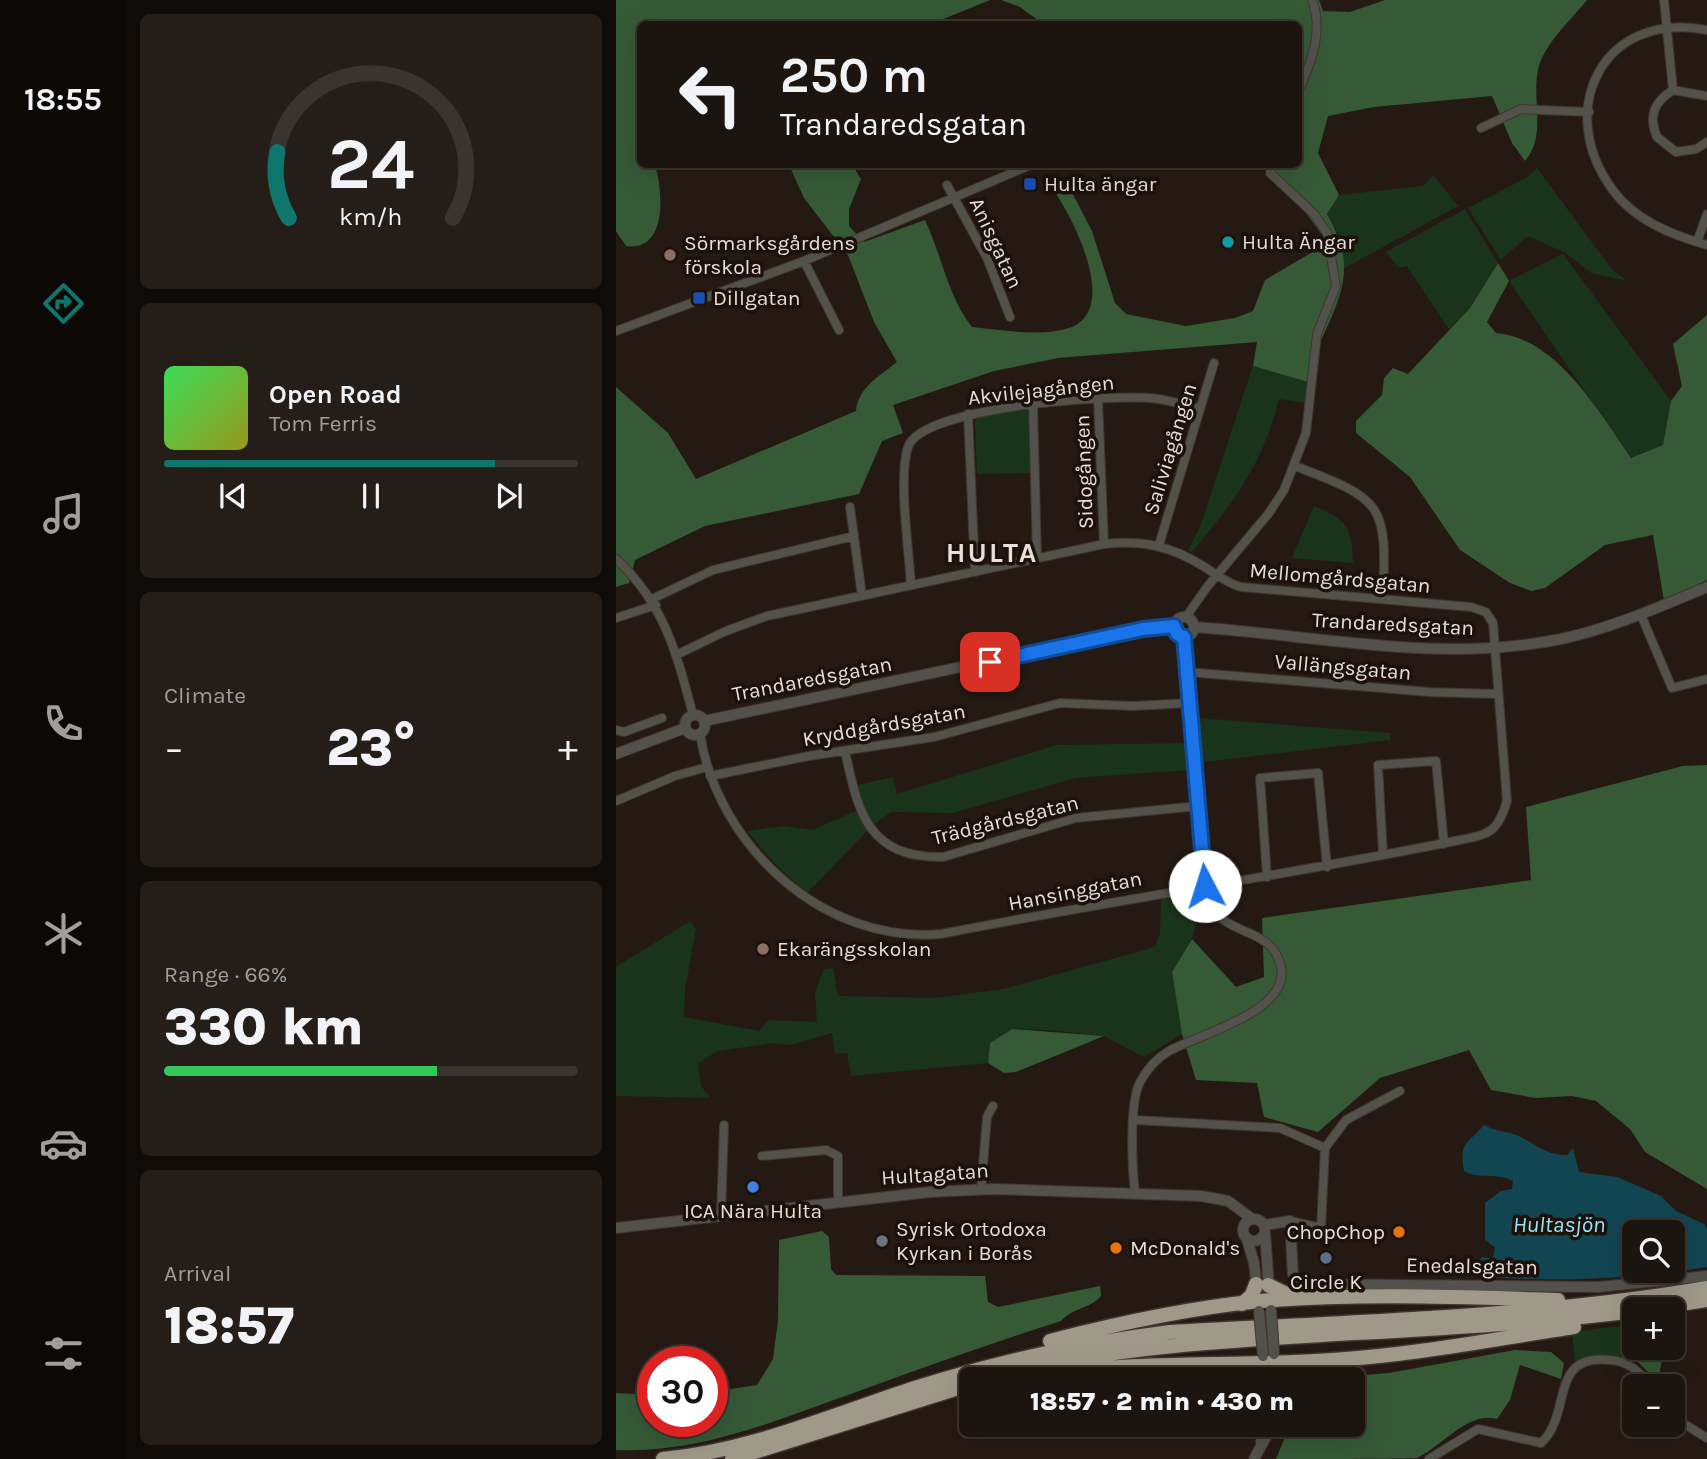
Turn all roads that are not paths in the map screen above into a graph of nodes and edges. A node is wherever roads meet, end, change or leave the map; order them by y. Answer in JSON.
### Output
{"nodes":[{"id":1,"x":1312,"y":0,"type":"edge"},
{"id":2,"x":1664,"y":0,"type":"edge"},
{"id":3,"x":1667,"y":27,"type":"junction"},
{"id":4,"x":1707,"y":30,"type":"edge"},
{"id":5,"x":1302,"y":80,"type":"edge"},
{"id":6,"x":1673,"y":90,"type":"junction"},
{"id":7,"x":1707,"y":96,"type":"edge"},
{"id":8,"x":1589,"y":112,"type":"junction"},
{"id":9,"x":1481,"y":128,"type":"dead end"},
{"id":10,"x":1707,"y":142,"type":"edge"},
{"id":11,"x":1024,"y":168,"type":"edge"},
{"id":12,"x":1271,"y":168,"type":"edge"},
{"id":13,"x":947,"y":185,"type":"dead end"},
{"id":14,"x":957,"y":199,"type":"junction"},
{"id":15,"x":1707,"y":214,"type":"edge"},
{"id":16,"x":1697,"y":242,"type":"junction"},
{"id":17,"x":1707,"y":245,"type":"edge"},
{"id":18,"x":804,"y":261,"type":"junction"},
{"id":19,"x":1010,"y":317,"type":"dead end"},
{"id":20,"x":839,"y":330,"type":"dead end"},
{"id":21,"x":616,"y":331,"type":"edge"},
{"id":22,"x":1214,"y":363,"type":"dead end"},
{"id":23,"x":1098,"y":399,"type":"junction"},
{"id":24,"x":1033,"y":404,"type":"junction"},
{"id":25,"x":1200,"y":409,"type":"junction"},
{"id":26,"x":968,"y":414,"type":"junction"},
{"id":27,"x":1295,"y":466,"type":"junction"},
{"id":28,"x":850,"y":507,"type":"dead end"},
{"id":29,"x":854,"y":536,"type":"junction"},
{"id":30,"x":1104,"y":544,"type":"junction"},
{"id":31,"x":1159,"y":545,"type":"junction"},
{"id":32,"x":1037,"y":558,"type":"junction"},
{"id":33,"x":616,"y":559,"type":"edge"},
{"id":34,"x":975,"y":572,"type":"junction"},
{"id":35,"x":1217,"y":576,"type":"junction"},
{"id":36,"x":911,"y":586,"type":"junction"},
{"id":37,"x":1707,"y":587,"type":"edge"},
{"id":38,"x":862,"y":596,"type":"junction"},
{"id":39,"x":1383,"y":599,"type":"junction"},
{"id":40,"x":654,"y":602,"type":"junction"},
{"id":41,"x":1641,"y":615,"type":"junction"},
{"id":42,"x":1186,"y":617,"type":"junction"},
{"id":43,"x":616,"y":618,"type":"edge"},
{"id":44,"x":1174,"y":626,"type":"junction"},
{"id":45,"x":1194,"y":627,"type":"junction"},
{"id":46,"x":1184,"y":637,"type":"junction"},
{"id":47,"x":1495,"y":647,"type":"junction"},
{"id":48,"x":676,"y":655,"type":"junction"},
{"id":49,"x":1187,"y":671,"type":"junction"},
{"id":50,"x":1706,"y":682,"type":"edge"},
{"id":51,"x":1497,"y":694,"type":"junction"},
{"id":52,"x":1189,"y":703,"type":"junction"},
{"id":53,"x":693,"y":715,"type":"junction"},
{"id":54,"x":662,"y":718,"type":"dead end"},
{"id":55,"x":704,"y":721,"type":"junction"},
{"id":56,"x":685,"y":728,"type":"junction"},
{"id":57,"x":616,"y":730,"type":"edge"},
{"id":58,"x":700,"y":734,"type":"junction"},
{"id":59,"x":845,"y":751,"type":"junction"},
{"id":60,"x":616,"y":754,"type":"edge"},
{"id":61,"x":708,"y":771,"type":"junction"},
{"id":62,"x":616,"y":801,"type":"edge"},
{"id":63,"x":1198,"y":806,"type":"junction"},
{"id":64,"x":1444,"y":844,"type":"junction"},
{"id":65,"x":1384,"y":855,"type":"junction"},
{"id":66,"x":1327,"y":867,"type":"junction"},
{"id":67,"x":1267,"y":877,"type":"junction"},
{"id":68,"x":1205,"y":886,"type":"junction"},
{"id":69,"x":1400,"y":1091,"type":"dead end"},
{"id":70,"x":993,"y":1106,"type":"dead end"},
{"id":71,"x":1135,"y":1120,"type":"junction"},
{"id":72,"x":724,"y":1125,"type":"dead end"},
{"id":73,"x":1325,"y":1148,"type":"junction"},
{"id":74,"x":762,"y":1156,"type":"dead end"},
{"id":75,"x":981,"y":1189,"type":"junction"},
{"id":76,"x":1135,"y":1193,"type":"junction"},
{"id":77,"x":838,"y":1201,"type":"junction"},
{"id":78,"x":721,"y":1216,"type":"junction"},
{"id":79,"x":1251,"y":1218,"type":"junction"},
{"id":80,"x":1290,"y":1221,"type":"junction"},
{"id":81,"x":616,"y":1228,"type":"edge"},
{"id":82,"x":1264,"y":1229,"type":"junction"},
{"id":83,"x":1247,"y":1239,"type":"junction"},
{"id":84,"x":1707,"y":1276,"type":"edge"},
{"id":85,"x":1262,"y":1284,"type":"junction"},
{"id":86,"x":1707,"y":1288,"type":"edge"},
{"id":87,"x":1298,"y":1299,"type":"junction"},
{"id":88,"x":1707,"y":1300,"type":"edge"},
{"id":89,"x":1619,"y":1302,"type":"junction"},
{"id":90,"x":1242,"y":1304,"type":"junction"},
{"id":91,"x":1685,"y":1304,"type":"edge"},
{"id":92,"x":1265,"y":1306,"type":"junction"},
{"id":93,"x":1622,"y":1315,"type":"edge"},
{"id":94,"x":1622,"y":1316,"type":"edge"},
{"id":95,"x":1269,"y":1359,"type":"junction"},
{"id":96,"x":1295,"y":1362,"type":"junction"},
{"id":97,"x":1230,"y":1364,"type":"junction"},
{"id":98,"x":1038,"y":1367,"type":"edge"},
{"id":99,"x":1135,"y":1367,"type":"edge"},
{"id":100,"x":1235,"y":1367,"type":"edge"},
{"id":101,"x":1267,"y":1367,"type":"edge"},
{"id":102,"x":1273,"y":1367,"type":"edge"},
{"id":103,"x":1290,"y":1367,"type":"edge"},
{"id":104,"x":1639,"y":1374,"type":"edge"},
{"id":105,"x":947,"y":1378,"type":"junction"},
{"id":106,"x":959,"y":1388,"type":"edge"},
{"id":107,"x":1685,"y":1424,"type":"edge"},
{"id":108,"x":1261,"y":1437,"type":"edge"},
{"id":109,"x":1266,"y":1437,"type":"edge"},
{"id":110,"x":1707,"y":1438,"type":"edge"},
{"id":111,"x":1256,"y":1456,"type":"edge"},
{"id":112,"x":663,"y":1459,"type":"edge"},
{"id":113,"x":732,"y":1459,"type":"edge"},
{"id":114,"x":1429,"y":1459,"type":"edge"}],
"edges":[{"from":1,"to":5,"type":"street"},
{"from":2,"to":3,"type":"street"},
{"from":3,"to":4,"type":"street"},
{"from":3,"to":6,"type":"street"},
{"from":3,"to":8,"type":"street"},
{"from":6,"to":7,"type":"street"},
{"from":6,"to":10,"type":"street"},
{"from":8,"to":9,"type":"street"},
{"from":8,"to":16,"type":"street"},
{"from":11,"to":14,"type":"street"},
{"from":12,"to":27,"type":"street"},
{"from":13,"to":14,"type":"street","name":"Anisgatan"},
{"from":14,"to":18,"type":"street"},
{"from":14,"to":19,"type":"street","name":"Anisgatan"},
{"from":15,"to":16,"type":"street"},
{"from":16,"to":17,"type":"street"},
{"from":18,"to":20,"type":"street"},
{"from":18,"to":21,"type":"street"},
{"from":22,"to":25,"type":"street","name":"Saliviagången"},
{"from":23,"to":24,"type":"street","name":"Akvilejagången"},
{"from":23,"to":25,"type":"street","name":"Akvilejagången"},
{"from":23,"to":30,"type":"street","name":"Sidogången"},
{"from":24,"to":26,"type":"street","name":"Akvilejagången"},
{"from":24,"to":32,"type":"street"},
{"from":25,"to":31,"type":"street","name":"Saliviagången"},
{"from":26,"to":34,"type":"street"},
{"from":26,"to":36,"type":"street","name":"Akvilejagången"},
{"from":27,"to":35,"type":"street"},
{"from":27,"to":39,"type":"street"},
{"from":28,"to":29,"type":"street"},
{"from":29,"to":38,"type":"street"},
{"from":29,"to":40,"type":"street"},
{"from":30,"to":31,"type":"street","name":"Mellomgårdsgatan"},
{"from":30,"to":32,"type":"street","name":"Mellomgårdsgatan"},
{"from":31,"to":35,"type":"street","name":"Mellomgårdsgatan"},
{"from":32,"to":34,"type":"street","name":"Mellomgårdsgatan"},
{"from":33,"to":40,"type":"street"},
{"from":34,"to":36,"type":"street","name":"Mellomgårdsgatan"},
{"from":35,"to":39,"type":"street","name":"Mellomgårdsgatan"},
{"from":35,"to":42,"type":"street"},
{"from":36,"to":38,"type":"street","name":"Mellomgårdsgatan"},
{"from":37,"to":41,"type":"street","name":"Trandaredsgatan"},
{"from":38,"to":48,"type":"street","name":"Mellomgårdsgatan"},
{"from":39,"to":47,"type":"street","name":"Mellomgårdsgatan"},
{"from":40,"to":43,"type":"street"},
{"from":40,"to":48,"type":"street"},
{"from":41,"to":47,"type":"street","name":"Trandaredsgatan"},
{"from":41,"to":50,"type":"street"},
{"from":42,"to":44,"type":"street"},
{"from":42,"to":45,"type":"street"},
{"from":44,"to":46,"type":"street"},
{"from":44,"to":55,"type":"street","name":"Trandaredsgatan"},
{"from":45,"to":46,"type":"street"},
{"from":45,"to":47,"type":"street","name":"Trandaredsgatan"},
{"from":46,"to":49,"type":"street"},
{"from":47,"to":51,"type":"street","name":"Hansinggatan"},
{"from":48,"to":53,"type":"street"},
{"from":49,"to":51,"type":"street","name":"Vallängsgatan"},
{"from":49,"to":52,"type":"street"},
{"from":51,"to":64,"type":"street","name":"Hansinggatan"},
{"from":52,"to":59,"type":"street","name":"Kryddgårdsgatan"},
{"from":52,"to":63,"type":"street"},
{"from":53,"to":55,"type":"street"},
{"from":53,"to":56,"type":"street"},
{"from":54,"to":57,"type":"street"},
{"from":55,"to":58,"type":"street"},
{"from":56,"to":58,"type":"street"},
{"from":56,"to":60,"type":"street"},
{"from":58,"to":61,"type":"street","name":"Hansinggatan"},
{"from":59,"to":61,"type":"street","name":"Kryddgårdsgatan"},
{"from":59,"to":63,"type":"street","name":"Trädgårdsgatan"},
{"from":61,"to":62,"type":"street","name":"Kryddgårdsgatan"},
{"from":61,"to":68,"type":"street","name":"Hansinggatan"},
{"from":63,"to":68,"type":"street"},
{"from":64,"to":65,"type":"street","name":"Hansinggatan"},
{"from":64,"to":65,"type":"street"},
{"from":65,"to":66,"type":"street","name":"Hansinggatan"},
{"from":66,"to":67,"type":"street","name":"Hansinggatan"},
{"from":66,"to":67,"type":"street"},
{"from":67,"to":68,"type":"street","name":"Hansinggatan"},
{"from":68,"to":71,"type":"street"},
{"from":69,"to":73,"type":"street"},
{"from":70,"to":75,"type":"street"},
{"from":71,"to":73,"type":"street"},
{"from":71,"to":76,"type":"street"},
{"from":72,"to":78,"type":"street"},
{"from":73,"to":80,"type":"street"},
{"from":74,"to":77,"type":"street"},
{"from":75,"to":76,"type":"street","name":"Hultagatan"},
{"from":75,"to":77,"type":"street","name":"Hultagatan"},
{"from":76,"to":79,"type":"street","name":"Hultagatan"},
{"from":77,"to":78,"type":"street","name":"Hultagatan"},
{"from":78,"to":81,"type":"street","name":"Hultagatan"},
{"from":79,"to":82,"type":"street","name":"Hultagatan"},
{"from":79,"to":83,"type":"street"},
{"from":80,"to":82,"type":"street"},
{"from":80,"to":84,"type":"street","name":"Enedalsgatan"},
{"from":82,"to":83,"type":"street"},
{"from":82,"to":85,"type":"street"},
{"from":83,"to":85,"type":"street"},
{"from":85,"to":87,"type":"highway"},
{"from":85,"to":90,"type":"highway"},
{"from":85,"to":92,"type":"street"},
{"from":86,"to":89,"type":"highway"},
{"from":87,"to":89,"type":"highway"},
{"from":87,"to":92,"type":"highway"},
{"from":88,"to":91,"type":"highway"},
{"from":89,"to":105,"type":"highway"},
{"from":90,"to":92,"type":"highway"},
{"from":90,"to":105,"type":"highway"},
{"from":92,"to":95,"type":"street","bridge":true},
{"from":93,"to":98,"type":"highway"},
{"from":94,"to":96,"type":"highway"},
{"from":95,"to":96,"type":"highway"},
{"from":95,"to":97,"type":"highway"},
{"from":95,"to":101,"type":"street"},
{"from":95,"to":102,"type":"street"},
{"from":96,"to":103,"type":"highway"},
{"from":97,"to":99,"type":"highway"},
{"from":97,"to":100,"type":"highway"},
{"from":104,"to":114,"type":"street"},
{"from":105,"to":112,"type":"highway"},
{"from":106,"to":113,"type":"highway"},
{"from":107,"to":110,"type":"street"},
{"from":108,"to":111,"type":"street"},
{"from":109,"to":111,"type":"street"}]}
